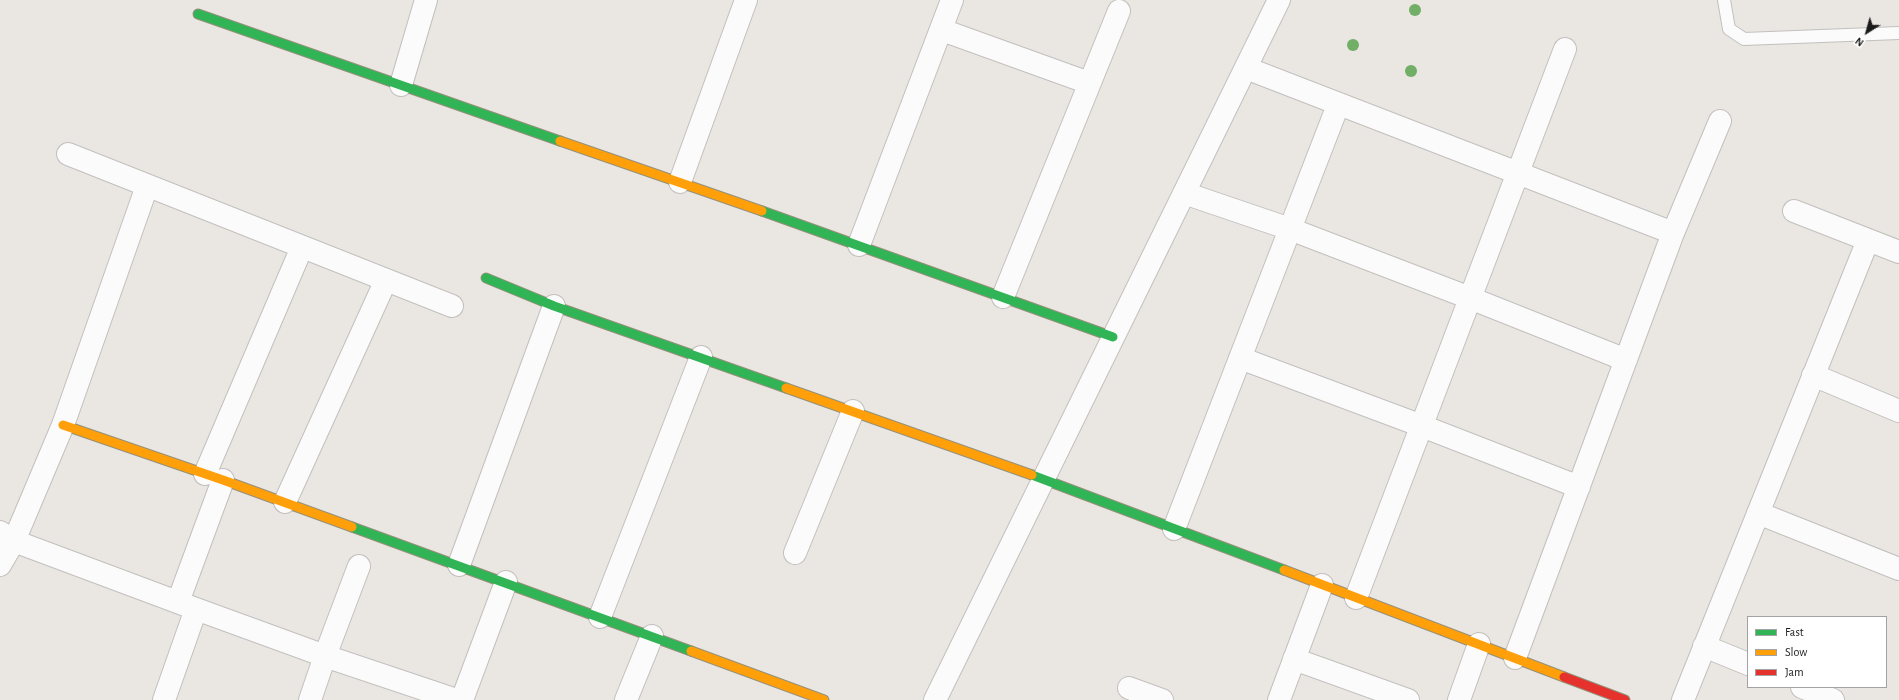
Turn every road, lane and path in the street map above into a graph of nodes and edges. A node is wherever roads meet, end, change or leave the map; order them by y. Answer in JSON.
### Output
{"nodes":[{"id":1,"x":426,"y":0,"type":"edge"},
{"id":2,"x":746,"y":0,"type":"edge"},
{"id":3,"x":952,"y":0,"type":"edge"},
{"id":4,"x":1279,"y":0,"type":"edge"},
{"id":5,"x":1724,"y":0,"type":"edge"},
{"id":6,"x":1119,"y":11,"type":"dead end"},
{"id":7,"x":198,"y":14,"type":"dead end"},
{"id":8,"x":942,"y":30,"type":"junction"},
{"id":9,"x":1899,"y":33,"type":"edge"},
{"id":10,"x":1565,"y":49,"type":"dead end"},
{"id":11,"x":1246,"y":68,"type":"junction"},
{"id":12,"x":1090,"y":83,"type":"junction"},
{"id":13,"x":401,"y":85,"type":"junction"},
{"id":14,"x":1338,"y":105,"type":"junction"},
{"id":15,"x":1720,"y":121,"type":"dead end"},
{"id":16,"x":68,"y":154,"type":"dead end"},
{"id":17,"x":1518,"y":173,"type":"junction"},
{"id":18,"x":680,"y":182,"type":"junction"},
{"id":19,"x":147,"y":186,"type":"junction"},
{"id":20,"x":1184,"y":193,"type":"junction"},
{"id":21,"x":1794,"y":211,"type":"dead end"},
{"id":22,"x":1290,"y":229,"type":"junction"},
{"id":23,"x":1673,"y":233,"type":"junction"},
{"id":24,"x":1868,"y":240,"type":"junction"},
{"id":25,"x":859,"y":245,"type":"junction"},
{"id":26,"x":302,"y":247,"type":"junction"},
{"id":27,"x":1899,"y":252,"type":"edge"},
{"id":28,"x":486,"y":278,"type":"dead end"},
{"id":29,"x":386,"y":280,"type":"junction"},
{"id":30,"x":1003,"y":297,"type":"junction"},
{"id":31,"x":1470,"y":298,"type":"junction"},
{"id":32,"x":452,"y":306,"type":"dead end"},
{"id":33,"x":554,"y":306,"type":"junction"},
{"id":34,"x":1113,"y":337,"type":"junction"},
{"id":35,"x":701,"y":356,"type":"junction"},
{"id":36,"x":1240,"y":358,"type":"junction"},
{"id":37,"x":1626,"y":360,"type":"junction"},
{"id":38,"x":1813,"y":375,"type":"junction"},
{"id":39,"x":853,"y":411,"type":"junction"},
{"id":40,"x":1899,"y":411,"type":"edge"},
{"id":41,"x":63,"y":425,"type":"junction"},
{"id":42,"x":1422,"y":426,"type":"junction"},
{"id":43,"x":214,"y":477,"type":"junction"},
{"id":44,"x":1044,"y":479,"type":"junction"},
{"id":45,"x":1579,"y":487,"type":"junction"},
{"id":46,"x":285,"y":502,"type":"junction"},
{"id":47,"x":1758,"y":513,"type":"junction"},
{"id":48,"x":1174,"y":529,"type":"junction"},
{"id":49,"x":7,"y":537,"type":"edge"},
{"id":50,"x":795,"y":553,"type":"dead end"},
{"id":51,"x":0,"y":565,"type":"edge"},
{"id":52,"x":459,"y":565,"type":"junction"},
{"id":53,"x":359,"y":566,"type":"dead end"},
{"id":54,"x":1899,"y":569,"type":"edge"},
{"id":55,"x":506,"y":582,"type":"junction"},
{"id":56,"x":1322,"y":585,"type":"junction"},
{"id":57,"x":1356,"y":598,"type":"junction"},
{"id":58,"x":187,"y":605,"type":"junction"},
{"id":59,"x":600,"y":616,"type":"junction"},
{"id":60,"x":652,"y":636,"type":"junction"},
{"id":61,"x":1478,"y":644,"type":"junction"},
{"id":62,"x":1704,"y":646,"type":"junction"},
{"id":63,"x":324,"y":656,"type":"junction"},
{"id":64,"x":1515,"y":658,"type":"junction"},
{"id":65,"x":1294,"y":659,"type":"junction"},
{"id":66,"x":1747,"y":664,"type":"edge"},
{"id":67,"x":1130,"y":688,"type":"dead end"},
{"id":68,"x":1804,"y":688,"type":"edge"},
{"id":69,"x":164,"y":700,"type":"edge"},
{"id":70,"x":310,"y":700,"type":"edge"},
{"id":71,"x":456,"y":700,"type":"edge"},
{"id":72,"x":462,"y":700,"type":"edge"},
{"id":73,"x":626,"y":700,"type":"edge"},
{"id":74,"x":824,"y":700,"type":"edge"},
{"id":75,"x":935,"y":700,"type":"edge"},
{"id":76,"x":1162,"y":700,"type":"edge"},
{"id":77,"x":1279,"y":700,"type":"edge"},
{"id":78,"x":1408,"y":700,"type":"edge"},
{"id":79,"x":1459,"y":700,"type":"edge"},
{"id":80,"x":1625,"y":700,"type":"edge"},
{"id":81,"x":1683,"y":700,"type":"edge"},
{"id":82,"x":1834,"y":700,"type":"edge"}],
"edges":[{"from":1,"to":13,"type":"street"},
{"from":2,"to":18,"type":"street"},
{"from":3,"to":8,"type":"street"},
{"from":4,"to":11,"type":"street"},
{"from":5,"to":9,"type":"lane"},
{"from":6,"to":12,"type":"street"},
{"from":7,"to":13,"type":"street"},
{"from":8,"to":12,"type":"street"},
{"from":8,"to":25,"type":"street"},
{"from":10,"to":17,"type":"street"},
{"from":11,"to":14,"type":"street"},
{"from":11,"to":20,"type":"street"},
{"from":12,"to":30,"type":"street"},
{"from":13,"to":18,"type":"street"},
{"from":14,"to":17,"type":"street"},
{"from":14,"to":22,"type":"street"},
{"from":15,"to":23,"type":"street"},
{"from":16,"to":19,"type":"street"},
{"from":17,"to":23,"type":"street"},
{"from":17,"to":31,"type":"street"},
{"from":18,"to":25,"type":"street"},
{"from":19,"to":26,"type":"street"},
{"from":19,"to":41,"type":"street"},
{"from":20,"to":22,"type":"street"},
{"from":20,"to":34,"type":"street"},
{"from":21,"to":24,"type":"street"},
{"from":22,"to":31,"type":"street"},
{"from":22,"to":36,"type":"street"},
{"from":23,"to":37,"type":"street"},
{"from":24,"to":27,"type":"street"},
{"from":24,"to":38,"type":"street"},
{"from":25,"to":30,"type":"street"},
{"from":26,"to":29,"type":"street"},
{"from":26,"to":43,"type":"street"},
{"from":28,"to":33,"type":"street"},
{"from":29,"to":32,"type":"street"},
{"from":29,"to":46,"type":"street"},
{"from":30,"to":34,"type":"street"},
{"from":31,"to":37,"type":"street"},
{"from":31,"to":42,"type":"street"},
{"from":33,"to":35,"type":"street"},
{"from":33,"to":52,"type":"street"},
{"from":34,"to":44,"type":"street"},
{"from":35,"to":39,"type":"street"},
{"from":35,"to":59,"type":"street"},
{"from":36,"to":42,"type":"street"},
{"from":36,"to":48,"type":"street"},
{"from":37,"to":45,"type":"street"},
{"from":38,"to":40,"type":"street"},
{"from":38,"to":47,"type":"street"},
{"from":39,"to":44,"type":"street"},
{"from":39,"to":50,"type":"street"},
{"from":41,"to":43,"type":"street"},
{"from":41,"to":49,"type":"street"},
{"from":42,"to":45,"type":"street"},
{"from":42,"to":57,"type":"street"},
{"from":43,"to":46,"type":"street"},
{"from":43,"to":58,"type":"street"},
{"from":44,"to":48,"type":"street"},
{"from":44,"to":75,"type":"street"},
{"from":45,"to":64,"type":"street"},
{"from":46,"to":52,"type":"street"},
{"from":47,"to":54,"type":"street"},
{"from":47,"to":62,"type":"street"},
{"from":48,"to":56,"type":"street"},
{"from":49,"to":51,"type":"street"},
{"from":49,"to":58,"type":"street"},
{"from":52,"to":55,"type":"street"},
{"from":53,"to":63,"type":"street"},
{"from":55,"to":59,"type":"street"},
{"from":55,"to":72,"type":"street"},
{"from":56,"to":57,"type":"street"},
{"from":56,"to":65,"type":"street"},
{"from":57,"to":61,"type":"street"},
{"from":58,"to":63,"type":"street"},
{"from":58,"to":69,"type":"street"},
{"from":59,"to":60,"type":"street"},
{"from":60,"to":73,"type":"street"},
{"from":60,"to":74,"type":"street"},
{"from":61,"to":64,"type":"street"},
{"from":61,"to":79,"type":"street"},
{"from":62,"to":66,"type":"street"},
{"from":62,"to":81,"type":"street"},
{"from":63,"to":70,"type":"street"},
{"from":63,"to":71,"type":"street"},
{"from":64,"to":80,"type":"street"},
{"from":65,"to":77,"type":"street"},
{"from":65,"to":78,"type":"street"},
{"from":67,"to":76,"type":"street"},
{"from":68,"to":82,"type":"street"}]}
